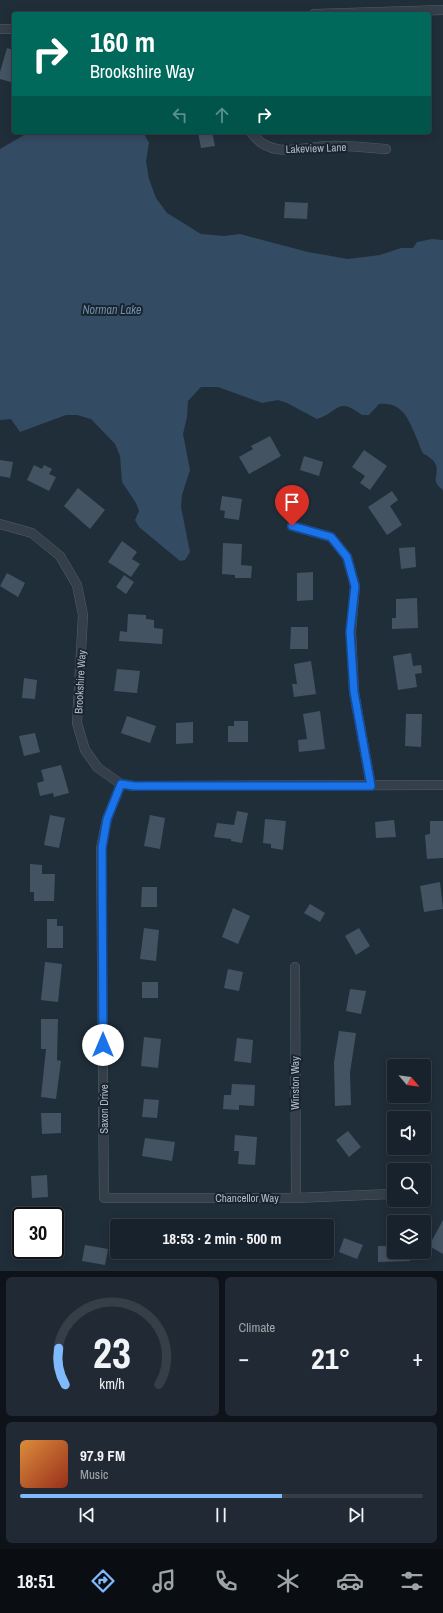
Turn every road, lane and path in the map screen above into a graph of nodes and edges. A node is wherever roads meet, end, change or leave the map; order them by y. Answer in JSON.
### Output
{"nodes":[{"id":1,"x":443,"y":10,"type":"edge"},
{"id":2,"x":378,"y":12,"type":"edge"},
{"id":3,"x":0,"y":29,"type":"edge"},
{"id":4,"x":12,"y":29,"type":"edge"},
{"id":5,"x":252,"y":134,"type":"edge"},
{"id":6,"x":386,"y":148,"type":"dead end"},
{"id":7,"x":0,"y":524,"type":"edge"},
{"id":8,"x":292,"y":526,"type":"dead end"},
{"id":9,"x":121,"y":784,"type":"junction"},
{"id":10,"x":443,"y":785,"type":"edge"},
{"id":11,"x":371,"y":786,"type":"junction"},
{"id":12,"x":294,"y":967,"type":"dead end"},
{"id":13,"x":387,"y":1194,"type":"edge"},
{"id":14,"x":104,"y":1198,"type":"joint"},
{"id":15,"x":296,"y":1198,"type":"junction"}],
"edges":[{"from":1,"to":2,"type":"street"},
{"from":3,"to":4,"type":"street"},
{"from":5,"to":6,"type":"street","name":"Lakeview Lane"},
{"from":7,"to":9,"type":"street","name":"Brookshire Way"},
{"from":8,"to":11,"type":"street"},
{"from":9,"to":11,"type":"street","name":"Brookshire Way"},
{"from":9,"to":14,"type":"street","name":"Saxon Drive"},
{"from":10,"to":11,"type":"street","name":"Brookshire Way"},
{"from":12,"to":15,"type":"street","name":"Winston Way"},
{"from":13,"to":15,"type":"street","name":"Chancellor Way"},
{"from":14,"to":15,"type":"street","name":"Chancellor Way"}]}
